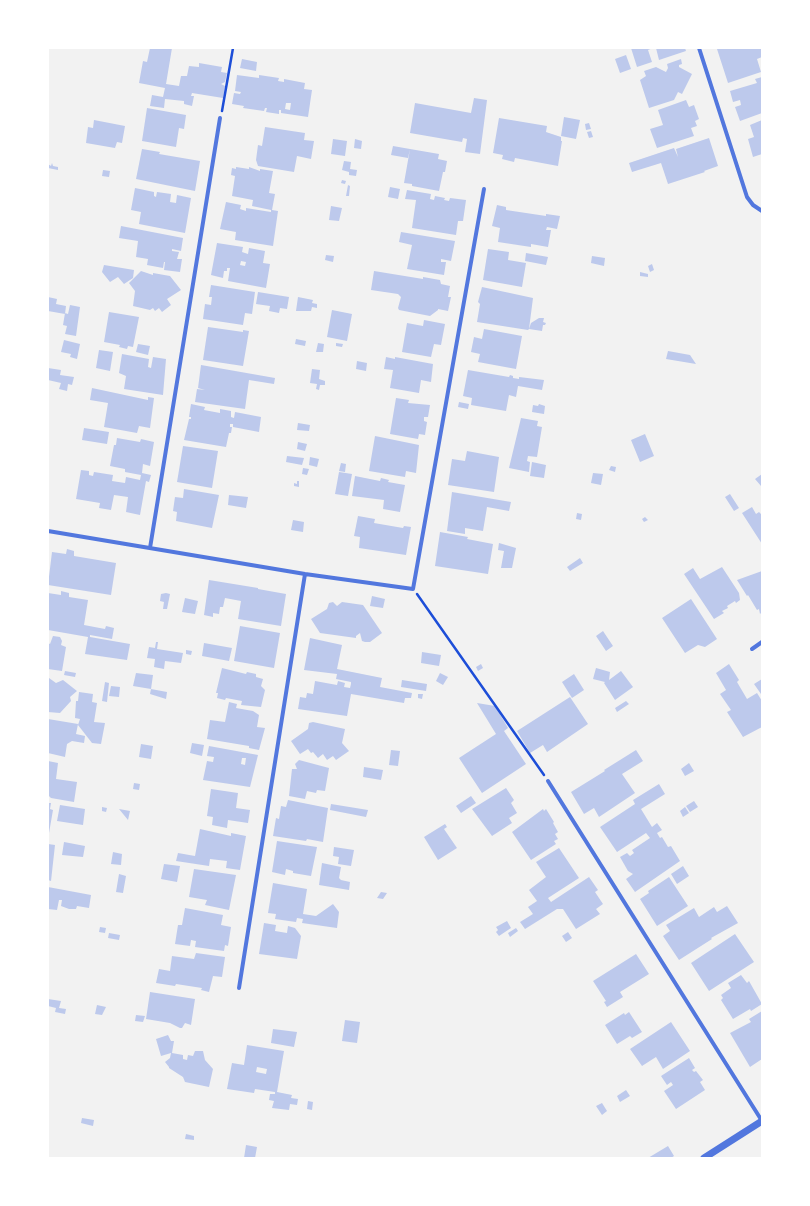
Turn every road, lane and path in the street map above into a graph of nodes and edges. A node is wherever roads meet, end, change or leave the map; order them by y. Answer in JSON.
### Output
{"nodes":[{"id":1,"x":233,"y":48,"type":"edge"},
{"id":2,"x":699,"y":48,"type":"edge"},
{"id":3,"x":220,"y":118,"type":"joint"},
{"id":4,"x":484,"y":189,"type":"dead end"},
{"id":5,"x":760,"y":211,"type":"edge"},
{"id":6,"x":48,"y":531,"type":"edge"},
{"id":7,"x":150,"y":548,"type":"junction"},
{"id":8,"x":305,"y":574,"type":"junction"},
{"id":9,"x":414,"y":589,"type":"junction"},
{"id":10,"x":762,"y":642,"type":"edge"},
{"id":11,"x":752,"y":649,"type":"dead end"},
{"id":12,"x":548,"y":781,"type":"joint"},
{"id":13,"x":239,"y":988,"type":"dead end"},
{"id":14,"x":762,"y":1121,"type":"edge"},
{"id":15,"x":704,"y":1158,"type":"edge"}],
"edges":[{"from":1,"to":3,"type":"path"},
{"from":2,"to":5,"type":"street"},
{"from":3,"to":7,"type":"street"},
{"from":4,"to":9,"type":"street"},
{"from":6,"to":7,"type":"street"},
{"from":7,"to":8,"type":"street"},
{"from":8,"to":9,"type":"street"},
{"from":8,"to":13,"type":"street"},
{"from":9,"to":12,"type":"path"},
{"from":10,"to":11,"type":"street"},
{"from":12,"to":14,"type":"street"},
{"from":14,"to":15,"type":"street"}]}
